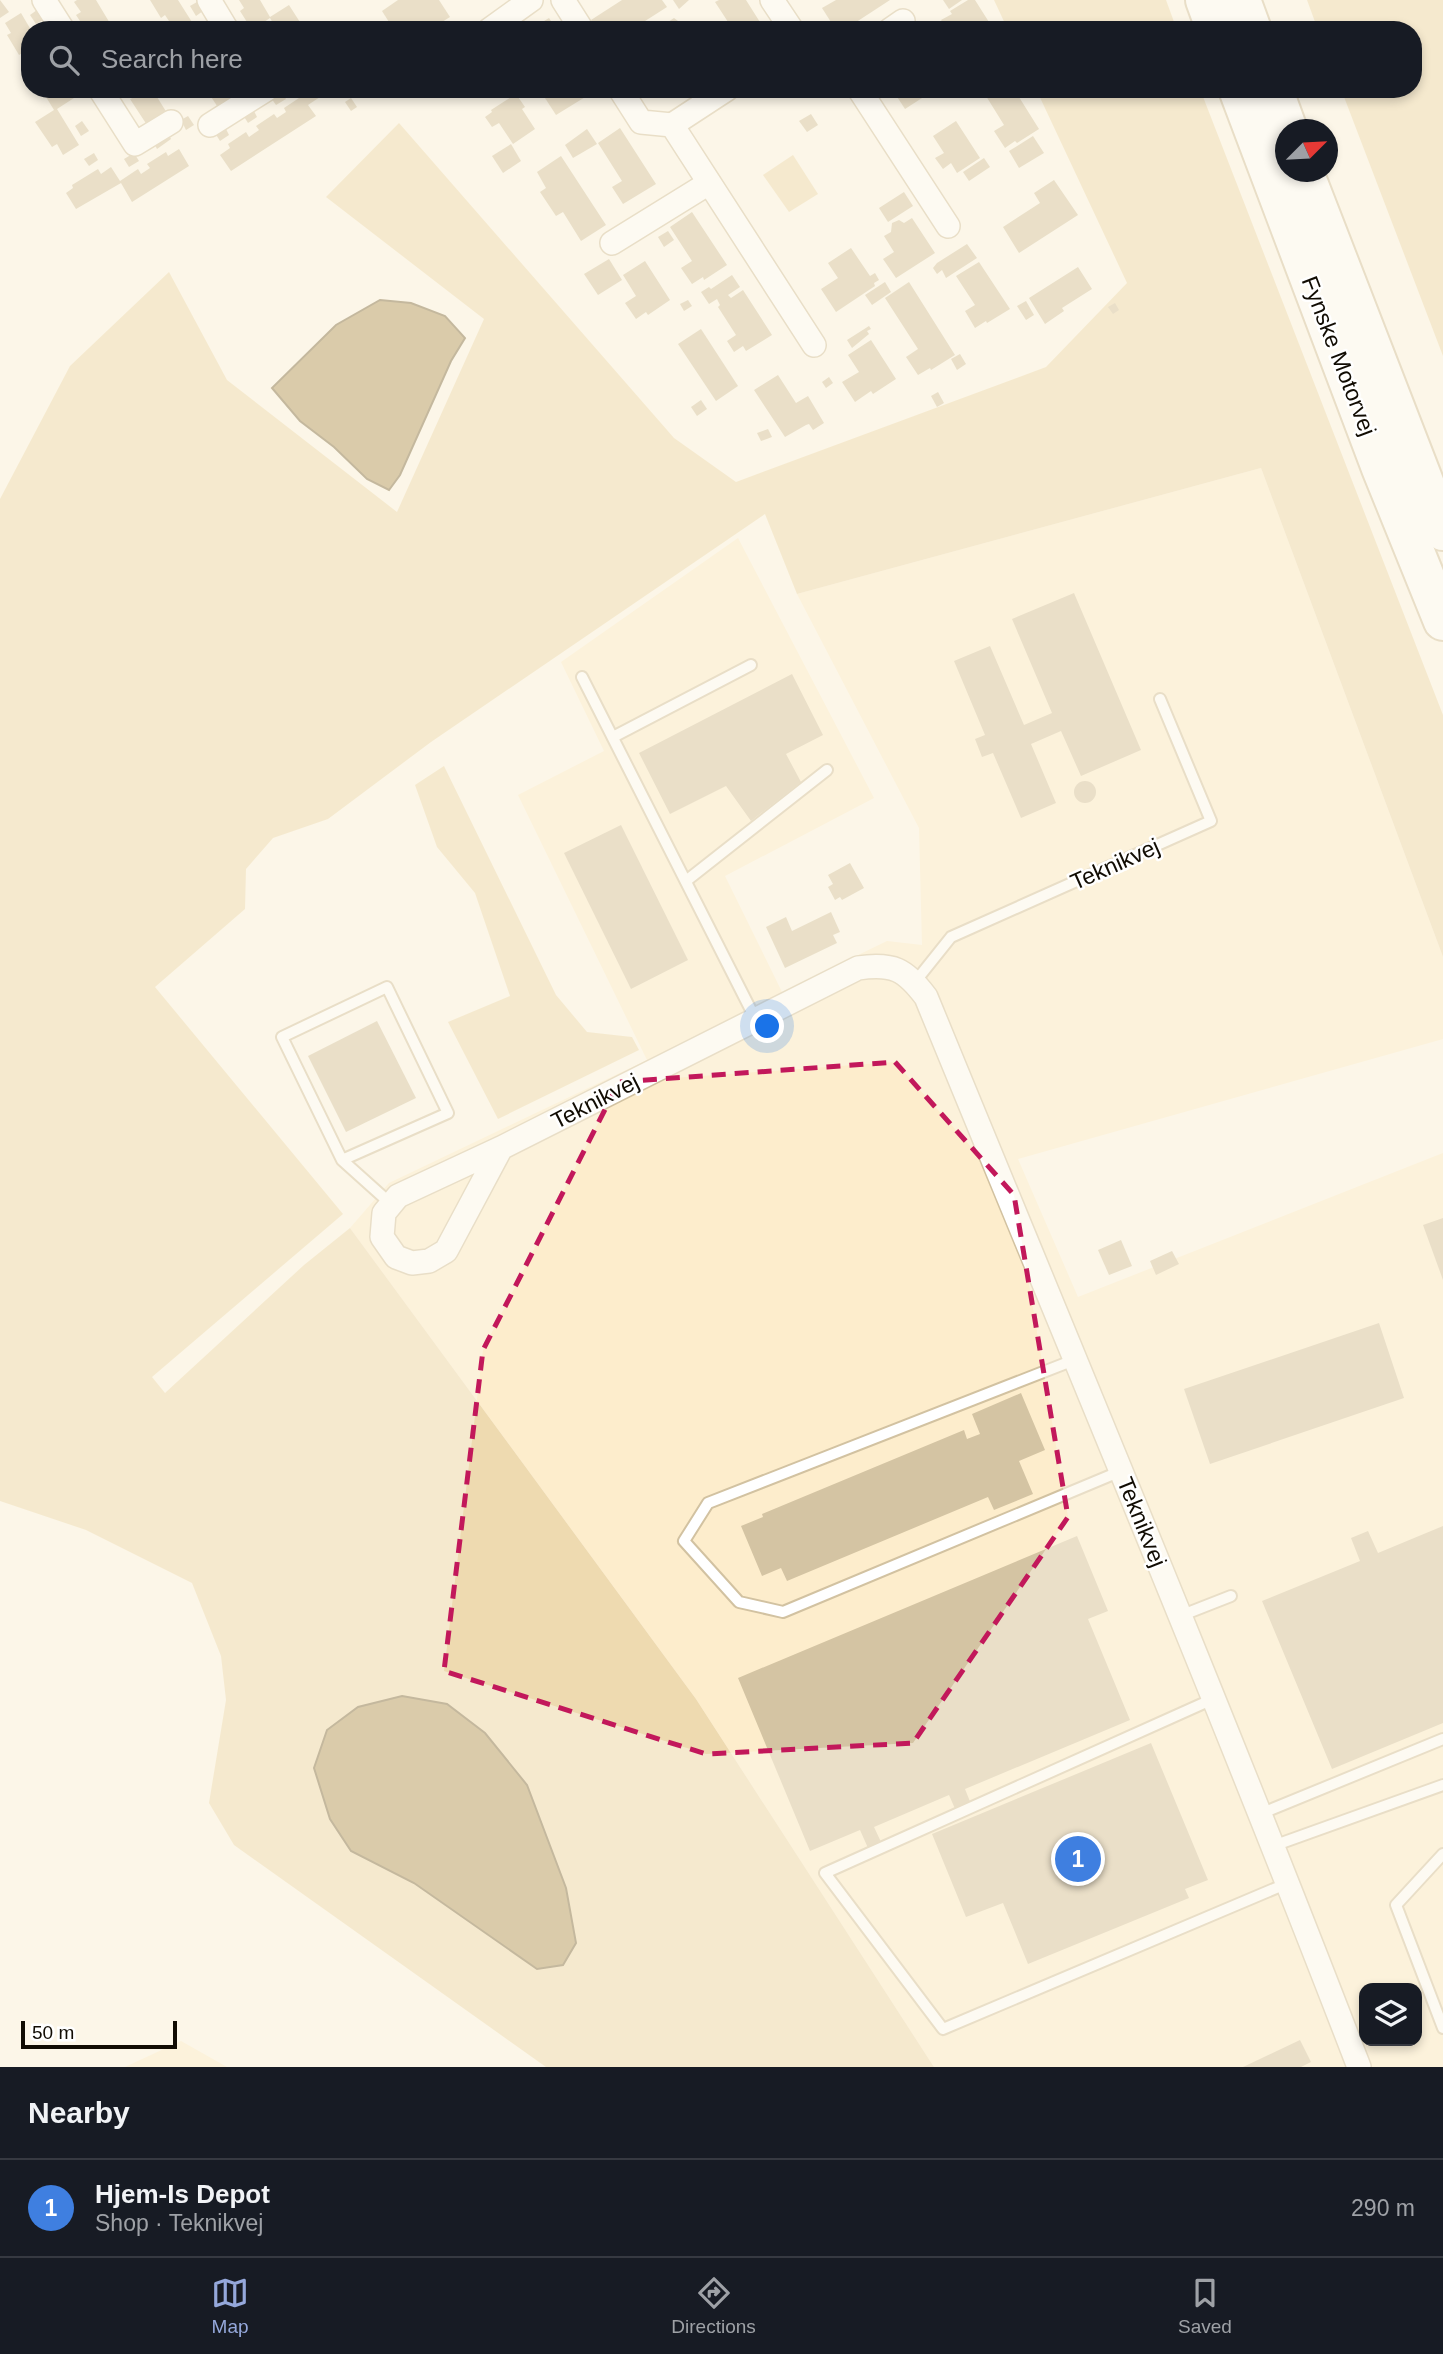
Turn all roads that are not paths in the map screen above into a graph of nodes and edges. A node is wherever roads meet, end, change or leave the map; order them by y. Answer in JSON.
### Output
{"nodes":[{"id":1,"x":44,"y":0,"type":"edge"},
{"id":2,"x":209,"y":0,"type":"edge"},
{"id":3,"x":531,"y":0,"type":"edge"},
{"id":4,"x":563,"y":0,"type":"edge"},
{"id":5,"x":772,"y":0,"type":"edge"},
{"id":6,"x":1205,"y":0,"type":"edge"},
{"id":7,"x":1241,"y":0,"type":"edge"},
{"id":8,"x":57,"y":21,"type":"edge"},
{"id":9,"x":222,"y":21,"type":"edge"},
{"id":10,"x":502,"y":21,"type":"edge"},
{"id":11,"x":576,"y":21,"type":"edge"},
{"id":12,"x":786,"y":21,"type":"edge"},
{"id":13,"x":1213,"y":21,"type":"edge"},
{"id":14,"x":1249,"y":21,"type":"edge"},
{"id":15,"x":106,"y":98,"type":"edge"},
{"id":16,"x":252,"y":98,"type":"edge"},
{"id":17,"x":626,"y":98,"type":"edge"},
{"id":18,"x":713,"y":98,"type":"edge"},
{"id":19,"x":865,"y":98,"type":"edge"},
{"id":20,"x":1241,"y":98,"type":"edge"},
{"id":21,"x":1277,"y":98,"type":"edge"},
{"id":22,"x":1285,"y":119,"type":"edge"},
{"id":23,"x":171,"y":122,"type":"dead end"},
{"id":24,"x":210,"y":125,"type":"dead end"},
{"id":25,"x":672,"y":125,"type":"junction"},
{"id":26,"x":1308,"y":182,"type":"edge"},
{"id":27,"x":709,"y":183,"type":"junction"},
{"id":28,"x":948,"y":226,"type":"dead end"},
{"id":29,"x":612,"y":243,"type":"dead end"},
{"id":30,"x":814,"y":345,"type":"dead end"},
{"id":31,"x":1443,"y":531,"type":"edge"},
{"id":32,"x":1443,"y":621,"type":"edge"},
{"id":33,"x":751,"y":665,"type":"dead end"},
{"id":34,"x":582,"y":677,"type":"dead end"},
{"id":35,"x":1160,"y":699,"type":"dead end"},
{"id":36,"x":613,"y":737,"type":"junction"},
{"id":37,"x":827,"y":770,"type":"dead end"},
{"id":38,"x":686,"y":881,"type":"junction"},
{"id":39,"x":915,"y":982,"type":"junction"},
{"id":40,"x":756,"y":1020,"type":"junction"},
{"id":41,"x":501,"y":1148,"type":"junction"},
{"id":42,"x":342,"y":1160,"type":"junction"},
{"id":43,"x":391,"y":1204,"type":"junction"},
{"id":44,"x":1074,"y":1360,"type":"junction"},
{"id":45,"x":1121,"y":1471,"type":"junction"},
{"id":46,"x":1231,"y":1596,"type":"dead end"},
{"id":47,"x":1180,"y":1616,"type":"junction"},
{"id":48,"x":1213,"y":1699,"type":"junction"},
{"id":49,"x":1443,"y":1739,"type":"edge"},
{"id":50,"x":1443,"y":1785,"type":"edge"},
{"id":51,"x":1259,"y":1814,"type":"junction"},
{"id":52,"x":1273,"y":1846,"type":"junction"},
{"id":53,"x":1443,"y":1854,"type":"edge"},
{"id":54,"x":1288,"y":1883,"type":"junction"},
{"id":55,"x":1443,"y":2028,"type":"edge"},
{"id":56,"x":1359,"y":2067,"type":"edge"}],
"edges":[{"from":1,"to":8,"type":"street"},
{"from":2,"to":9,"type":"street"},
{"from":3,"to":10,"type":"street"},
{"from":4,"to":11,"type":"street"},
{"from":5,"to":12,"type":"street"},
{"from":6,"to":13,"type":"highway"},
{"from":7,"to":14,"type":"highway"},
{"from":15,"to":23,"type":"street"},
{"from":16,"to":24,"type":"street"},
{"from":17,"to":25,"type":"street"},
{"from":18,"to":25,"type":"street"},
{"from":19,"to":28,"type":"street"},
{"from":20,"to":32,"type":"highway","name":"Fynske Motorvej"},
{"from":21,"to":22,"type":"highway"},
{"from":25,"to":27,"type":"street"},
{"from":26,"to":31,"type":"highway","name":"Fynske Motorvej"},
{"from":27,"to":29,"type":"street"},
{"from":27,"to":30,"type":"street"},
{"from":33,"to":36,"type":"lane"},
{"from":34,"to":36,"type":"lane"},
{"from":35,"to":39,"type":"lane","name":"Teknikvej"},
{"from":36,"to":38,"type":"lane"},
{"from":37,"to":38,"type":"lane"},
{"from":38,"to":40,"type":"lane"},
{"from":39,"to":40,"type":"street","name":"Teknikvej"},
{"from":39,"to":44,"type":"street","name":"Teknikvej"},
{"from":40,"to":41,"type":"street","name":"Teknikvej"},
{"from":41,"to":43,"type":"street","name":"Teknikvej"},
{"from":41,"to":43,"type":"street"},
{"from":42,"to":42,"type":"lane"},
{"from":42,"to":43,"type":"lane"},
{"from":44,"to":45,"type":"street","name":"Teknikvej"},
{"from":44,"to":45,"type":"lane"},
{"from":45,"to":47,"type":"street","name":"Teknikvej"},
{"from":46,"to":47,"type":"lane"},
{"from":47,"to":48,"type":"street","name":"Teknikvej"},
{"from":48,"to":51,"type":"street","name":"Teknikvej"},
{"from":48,"to":54,"type":"lane"},
{"from":49,"to":51,"type":"lane"},
{"from":50,"to":52,"type":"lane"},
{"from":51,"to":52,"type":"street","name":"Teknikvej"},
{"from":52,"to":54,"type":"street","name":"Teknikvej"},
{"from":53,"to":55,"type":"lane"},
{"from":54,"to":56,"type":"street","name":"Teknikvej"}]}
